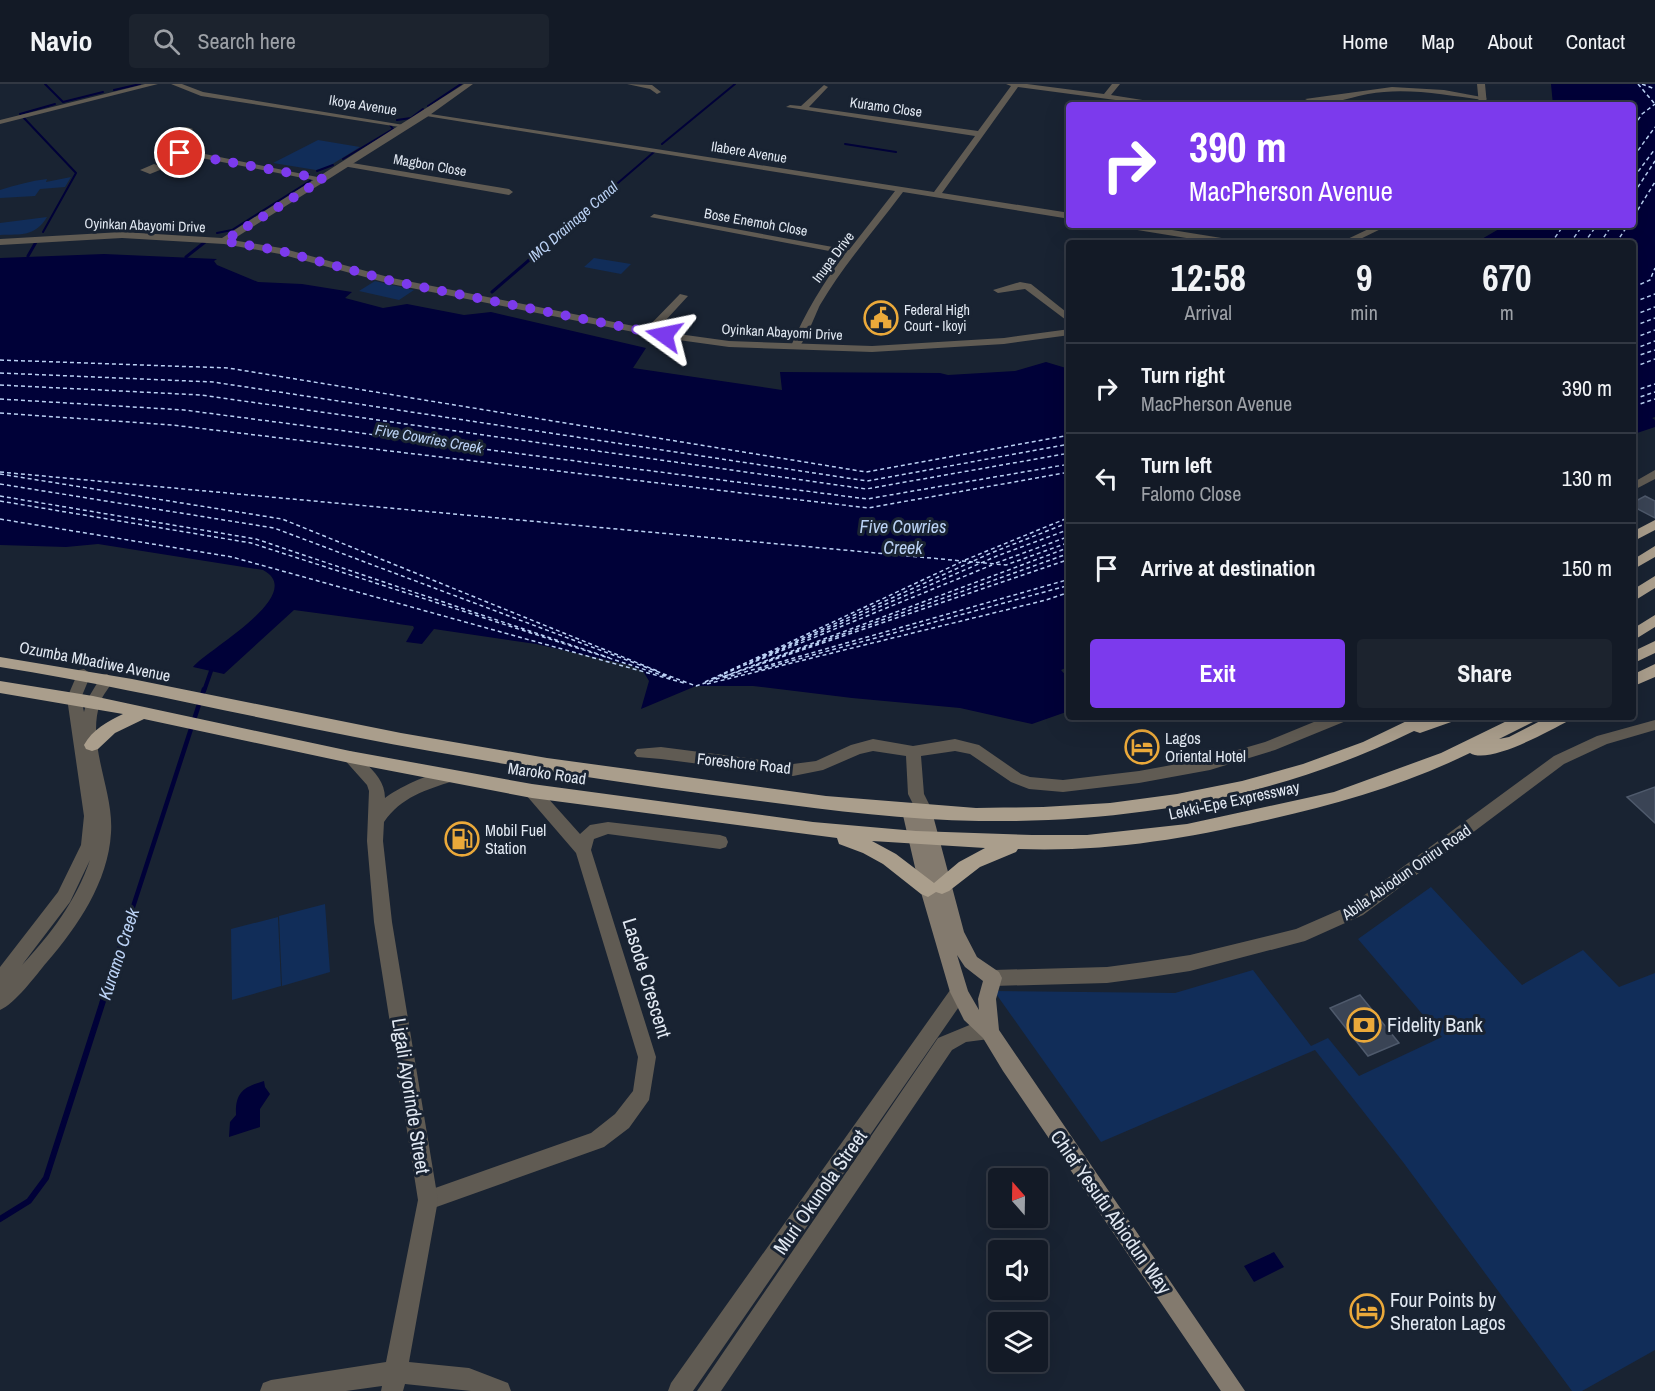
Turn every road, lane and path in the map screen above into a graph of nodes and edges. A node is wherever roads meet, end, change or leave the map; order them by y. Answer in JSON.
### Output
{"nodes":[{"id":1,"x":154,"y":84,"type":"edge"},
{"id":2,"x":175,"y":84,"type":"edge"},
{"id":3,"x":469,"y":84,"type":"edge"},
{"id":4,"x":631,"y":84,"type":"edge"},
{"id":5,"x":1010,"y":84,"type":"edge"},
{"id":6,"x":1114,"y":84,"type":"edge"},
{"id":7,"x":1480,"y":84,"type":"edge"},
{"id":8,"x":1016,"y":85,"type":"edge"},
{"id":9,"x":824,"y":87,"type":"dead end"},
{"id":10,"x":657,"y":92,"type":"dead end"},
{"id":11,"x":1107,"y":97,"type":"junction"},
{"id":12,"x":1309,"y":99,"type":"dead end"},
{"id":13,"x":1483,"y":101,"type":"edge"},
{"id":14,"x":1146,"y":102,"type":"edge"},
{"id":15,"x":790,"y":107,"type":"dead end"},
{"id":16,"x":804,"y":109,"type":"junction"},
{"id":17,"x":424,"y":115,"type":"junction"},
{"id":18,"x":0,"y":122,"type":"edge"},
{"id":19,"x":406,"y":126,"type":"junction"},
{"id":20,"x":189,"y":129,"type":"dead end"},
{"id":21,"x":979,"y":134,"type":"junction"},
{"id":22,"x":163,"y":161,"type":"dead end"},
{"id":23,"x":346,"y":164,"type":"junction"},
{"id":24,"x":154,"y":166,"type":"dead end"},
{"id":25,"x":323,"y":179,"type":"junction"},
{"id":26,"x":902,"y":189,"type":"junction"},
{"id":27,"x":509,"y":192,"type":"dead end"},
{"id":28,"x":936,"y":195,"type":"junction"},
{"id":29,"x":1066,"y":215,"type":"edge"},
{"id":30,"x":654,"y":217,"type":"dead end"},
{"id":31,"x":1143,"y":228,"type":"edge"},
{"id":32,"x":1377,"y":228,"type":"edge"},
{"id":33,"x":1216,"y":240,"type":"edge"},
{"id":34,"x":1351,"y":240,"type":"edge"},
{"id":35,"x":224,"y":241,"type":"junction"},
{"id":36,"x":0,"y":242,"type":"edge"},
{"id":37,"x":853,"y":253,"type":"junction"},
{"id":38,"x":998,"y":290,"type":"dead end"},
{"id":39,"x":683,"y":296,"type":"dead end"},
{"id":40,"x":1066,"y":317,"type":"edge"},
{"id":41,"x":650,"y":331,"type":"junction"},
{"id":42,"x":1066,"y":333,"type":"edge"},
{"id":43,"x":796,"y":346,"type":"junction"},
{"id":44,"x":1655,"y":474,"type":"edge"},
{"id":45,"x":1636,"y":486,"type":"edge"},
{"id":46,"x":1655,"y":524,"type":"edge"},
{"id":47,"x":1636,"y":536,"type":"edge"},
{"id":48,"x":1655,"y":550,"type":"edge"},
{"id":49,"x":1636,"y":564,"type":"edge"},
{"id":50,"x":1655,"y":581,"type":"edge"},
{"id":51,"x":1636,"y":595,"type":"edge"},
{"id":52,"x":1655,"y":620,"type":"edge"},
{"id":53,"x":1636,"y":634,"type":"edge"},
{"id":54,"x":1655,"y":646,"type":"edge"},
{"id":55,"x":1636,"y":657,"type":"edge"},
{"id":56,"x":0,"y":662,"type":"edge"},
{"id":57,"x":1655,"y":670,"type":"edge"},
{"id":58,"x":84,"y":674,"type":"junction"},
{"id":59,"x":107,"y":679,"type":"junction"},
{"id":60,"x":1636,"y":680,"type":"edge"},
{"id":61,"x":0,"y":687,"type":"edge"},
{"id":62,"x":182,"y":697,"type":"joint"},
{"id":63,"x":75,"y":698,"type":"junction"},
{"id":64,"x":93,"y":702,"type":"junction"},
{"id":65,"x":153,"y":715,"type":"junction"},
{"id":66,"x":1334,"y":720,"type":"edge"},
{"id":67,"x":1423,"y":720,"type":"edge"},
{"id":68,"x":1440,"y":720,"type":"edge"},
{"id":69,"x":1505,"y":720,"type":"edge"},
{"id":70,"x":1523,"y":720,"type":"edge"},
{"id":71,"x":1556,"y":720,"type":"edge"},
{"id":72,"x":1655,"y":725,"type":"edge"},
{"id":73,"x":92,"y":746,"type":"junction"},
{"id":74,"x":1371,"y":746,"type":"junction"},
{"id":75,"x":913,"y":752,"type":"junction"},
{"id":76,"x":642,"y":753,"type":"dead end"},
{"id":77,"x":1447,"y":757,"type":"junction"},
{"id":78,"x":350,"y":758,"type":"junction"},
{"id":79,"x":448,"y":777,"type":"junction"},
{"id":80,"x":532,"y":791,"type":"junction"},
{"id":81,"x":917,"y":812,"type":"junction"},
{"id":82,"x":377,"y":819,"type":"junction"},
{"id":83,"x":813,"y":829,"type":"junction"},
{"id":84,"x":924,"y":839,"type":"junction"},
{"id":85,"x":720,"y":842,"type":"dead end"},
{"id":86,"x":1032,"y":842,"type":"junction"},
{"id":87,"x":583,"y":850,"type":"junction"},
{"id":88,"x":935,"y":887,"type":"junction"},
{"id":89,"x":993,"y":978,"type":"junction"},
{"id":90,"x":0,"y":981,"type":"edge"},
{"id":91,"x":959,"y":992,"type":"junction"},
{"id":92,"x":0,"y":1002,"type":"edge"},
{"id":93,"x":990,"y":1032,"type":"junction"},
{"id":94,"x":428,"y":1200,"type":"junction"},
{"id":95,"x":395,"y":1381,"type":"edge"},
{"id":96,"x":271,"y":1391,"type":"edge"},
{"id":97,"x":500,"y":1391,"type":"edge"},
{"id":98,"x":679,"y":1391,"type":"edge"},
{"id":99,"x":708,"y":1391,"type":"edge"},
{"id":100,"x":1234,"y":1391,"type":"edge"}],
"edges":[{"from":1,"to":18,"type":"street"},
{"from":2,"to":19,"type":"street","name":"Ikoya Avenue"},
{"from":3,"to":17,"type":"street"},
{"from":4,"to":10,"type":"street"},
{"from":5,"to":8,"type":"street"},
{"from":6,"to":11,"type":"street"},
{"from":7,"to":13,"type":"street"},
{"from":8,"to":11,"type":"street"},
{"from":8,"to":21,"type":"street"},
{"from":9,"to":16,"type":"street"},
{"from":11,"to":14,"type":"street"},
{"from":12,"to":13,"type":"street"},
{"from":15,"to":16,"type":"street","name":"Kuramo Close"},
{"from":16,"to":21,"type":"street","name":"Kuramo Close"},
{"from":17,"to":19,"type":"street"},
{"from":17,"to":26,"type":"street","name":"Ilabere Avenue"},
{"from":19,"to":23,"type":"street"},
{"from":20,"to":25,"type":"street"},
{"from":21,"to":28,"type":"street"},
{"from":22,"to":24,"type":"street"},
{"from":23,"to":25,"type":"street"},
{"from":23,"to":27,"type":"street","name":"Magbon Close"},
{"from":25,"to":35,"type":"street"},
{"from":26,"to":28,"type":"street","name":"Ilabere Avenue"},
{"from":26,"to":37,"type":"street","name":"Inupa Drive"},
{"from":28,"to":29,"type":"street","name":"Ilabere Avenue"},
{"from":30,"to":37,"type":"street","name":"Bose Enemoh Close"},
{"from":31,"to":33,"type":"street"},
{"from":32,"to":34,"type":"street"},
{"from":35,"to":36,"type":"street","name":"Oyinkan Abayomi Drive"},
{"from":35,"to":41,"type":"street","name":"Oyinkan Abayomi Drive"},
{"from":37,"to":43,"type":"street","name":"Inupa Drive"},
{"from":38,"to":40,"type":"street"},
{"from":39,"to":41,"type":"street"},
{"from":41,"to":43,"type":"street","name":"Oyinkan Abayomi Drive"},
{"from":42,"to":43,"type":"street","name":"Oyinkan Abayomi Drive"},
{"from":44,"to":45,"type":"street"},
{"from":46,"to":47,"type":"highway"},
{"from":48,"to":49,"type":"highway"},
{"from":50,"to":51,"type":"highway"},
{"from":52,"to":53,"type":"highway"},
{"from":54,"to":55,"type":"highway"},
{"from":56,"to":58,"type":"highway","name":"Ozumba Mbadiwe Avenue"},
{"from":57,"to":60,"type":"highway"},
{"from":58,"to":59,"type":"highway","name":"Ozumba Mbadiwe Avenue"},
{"from":58,"to":63,"type":"street"},
{"from":59,"to":62,"type":"highway","name":"Ozumba Mbadiwe Avenue"},
{"from":59,"to":64,"type":"street"},
{"from":61,"to":63,"type":"highway"},
{"from":62,"to":81,"type":"highway","name":"Maroko Road"},
{"from":63,"to":64,"type":"highway"},
{"from":63,"to":90,"type":"street"},
{"from":64,"to":65,"type":"highway"},
{"from":64,"to":73,"type":"street"},
{"from":65,"to":73,"type":"highway"},
{"from":65,"to":78,"type":"highway","name":"Maroko Road"},
{"from":66,"to":75,"type":"street","name":"Foreshore Road"},
{"from":67,"to":74,"type":"highway","name":"Lekki-Epe Expressway"},
{"from":68,"to":74,"type":"highway"},
{"from":69,"to":77,"type":"highway"},
{"from":70,"to":77,"type":"highway","name":"Lekki-Epe Expressway"},
{"from":71,"to":77,"type":"highway"},
{"from":72,"to":89,"type":"street","name":"Abila Abiodun Oniru Road"},
{"from":73,"to":92,"type":"street"},
{"from":74,"to":81,"type":"highway","name":"Lekki-Epe Expressway"},
{"from":75,"to":76,"type":"street","name":"Foreshore Road"},
{"from":75,"to":81,"type":"street"},
{"from":77,"to":86,"type":"highway","name":"Lekki-Epe Expressway"},
{"from":78,"to":79,"type":"highway","name":"Maroko Road"},
{"from":78,"to":82,"type":"street","name":"Ligali Ayorinde Street"},
{"from":79,"to":80,"type":"highway","name":"Maroko Road"},
{"from":79,"to":82,"type":"street"},
{"from":80,"to":83,"type":"highway","name":"Maroko Road"},
{"from":80,"to":87,"type":"street","name":"Lasode Crescent"},
{"from":81,"to":84,"type":"main road","name":"Chief Yesufu Abiodun Way"},
{"from":82,"to":94,"type":"street","name":"Ligali Ayorinde Street"},
{"from":83,"to":84,"type":"highway","name":"Maroko Road"},
{"from":83,"to":88,"type":"highway"},
{"from":84,"to":86,"type":"highway","name":"Lekki-Epe Expressway"},
{"from":84,"to":88,"type":"main road","name":"Chief Yesufu Abiodun Way"},
{"from":85,"to":87,"type":"street"},
{"from":86,"to":88,"type":"highway"},
{"from":87,"to":94,"type":"street","name":"Lasode Crescent"},
{"from":88,"to":89,"type":"main road","name":"Chief Yesufu Abiodun Way"},
{"from":88,"to":91,"type":"main road","name":"Chief Yesufu Abiodun Way"},
{"from":89,"to":93,"type":"main road","name":"Chief Yesufu Abiodun Way"},
{"from":91,"to":93,"type":"main road","name":"Chief Yesufu Abiodun Way"},
{"from":91,"to":98,"type":"street","name":"Muri Okunola Street"},
{"from":93,"to":99,"type":"street","name":"Muri Okunola Street"},
{"from":93,"to":100,"type":"main road","name":"Chief Yesufu Abiodun Way"},
{"from":94,"to":95,"type":"street","name":"Ligali Ayorinde Street"},
{"from":95,"to":96,"type":"street"},
{"from":95,"to":97,"type":"street"}]}
